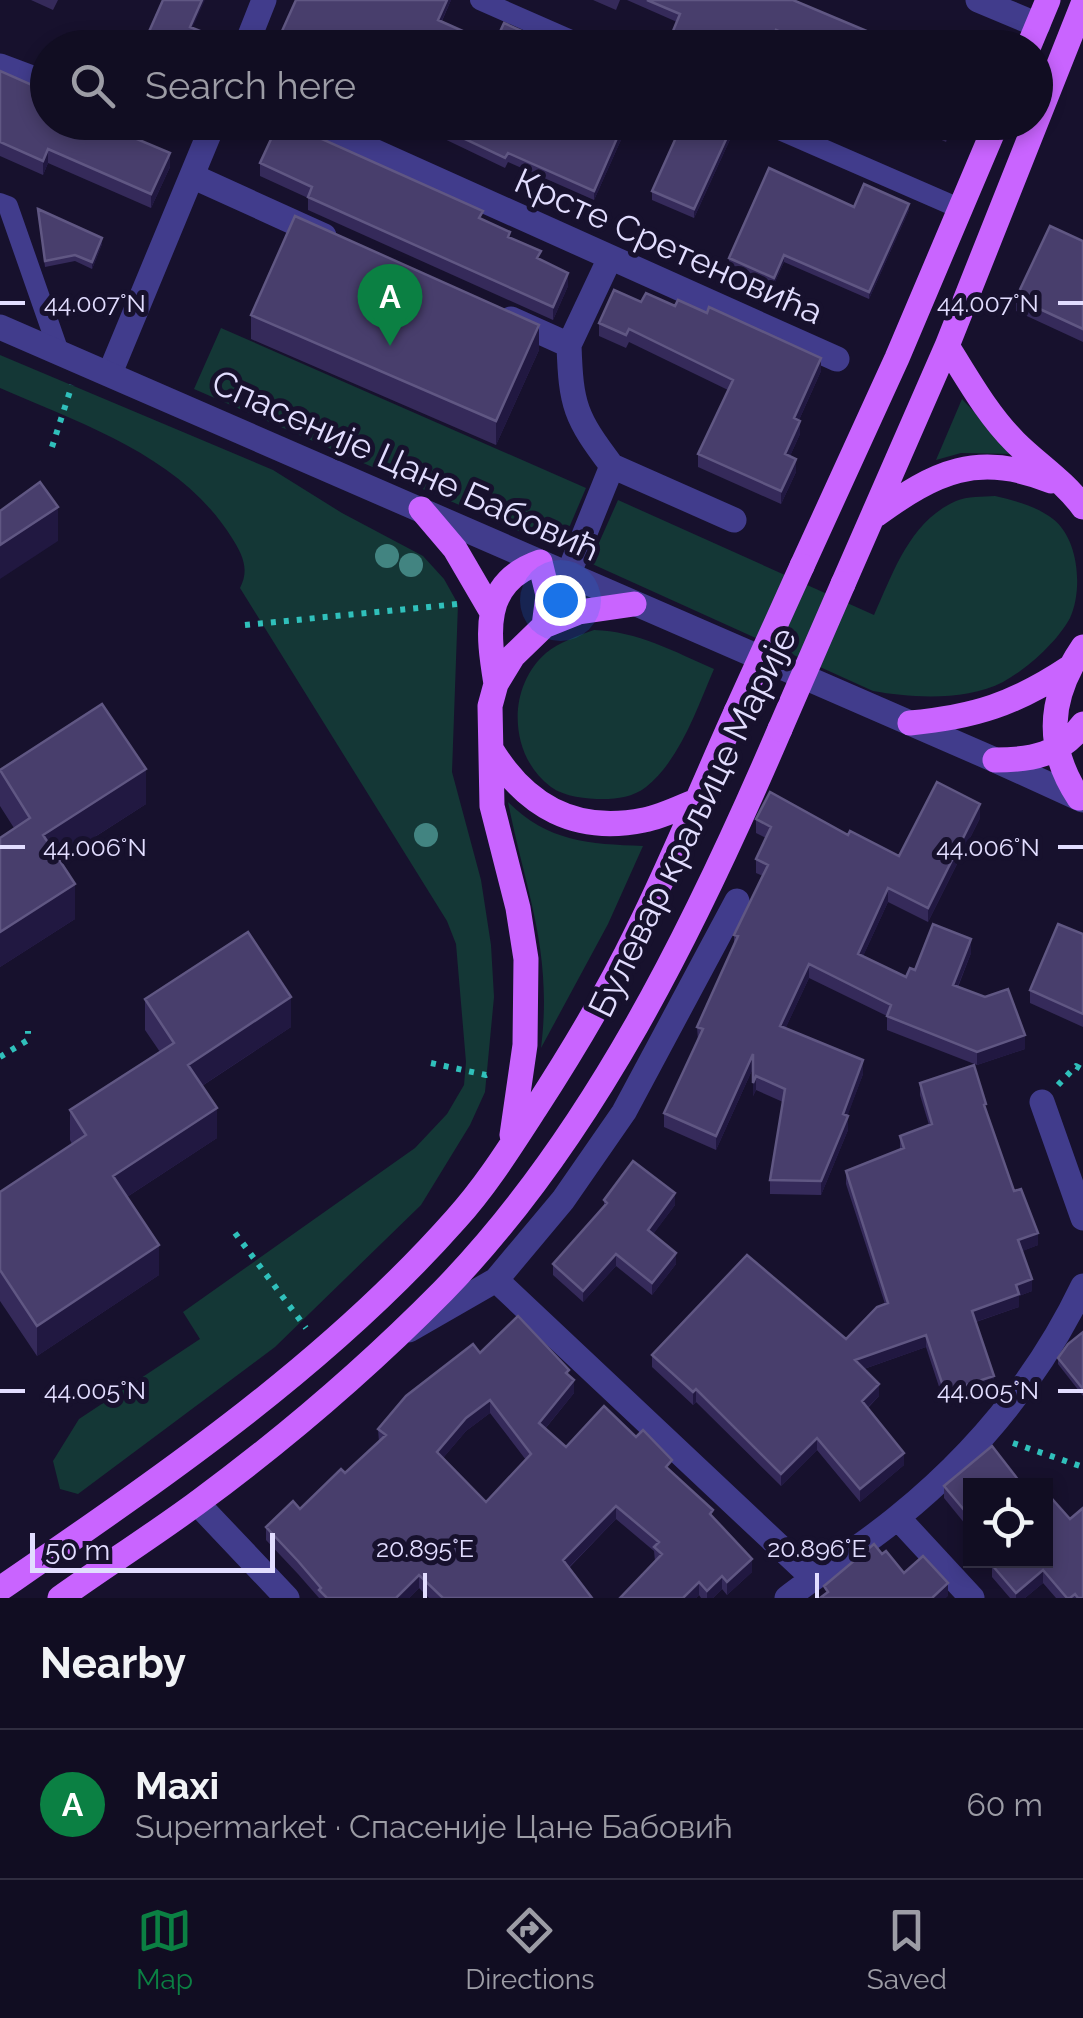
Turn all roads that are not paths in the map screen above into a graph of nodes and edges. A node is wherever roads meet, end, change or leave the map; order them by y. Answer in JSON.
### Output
{"nodes":[{"id":1,"x":264,"y":0,"type":"edge"},
{"id":2,"x":480,"y":0,"type":"edge"},
{"id":3,"x":978,"y":0,"type":"edge"},
{"id":4,"x":1048,"y":0,"type":"edge"},
{"id":5,"x":1083,"y":4,"type":"edge"},
{"id":6,"x":252,"y":30,"type":"edge"},
{"id":7,"x":548,"y":30,"type":"edge"},
{"id":8,"x":1024,"y":30,"type":"edge"},
{"id":9,"x":1036,"y":30,"type":"edge"},
{"id":10,"x":1075,"y":48,"type":"edge"},
{"id":11,"x":0,"y":66,"type":"edge"},
{"id":12,"x":30,"y":77,"type":"edge"},
{"id":13,"x":1053,"y":99,"type":"edge"},
{"id":14,"x":206,"y":140,"type":"edge"},
{"id":15,"x":349,"y":140,"type":"edge"},
{"id":16,"x":802,"y":140,"type":"edge"},
{"id":17,"x":989,"y":140,"type":"edge"},
{"id":18,"x":1035,"y":140,"type":"edge"},
{"id":19,"x":192,"y":176,"type":"junction"},
{"id":20,"x":3,"y":202,"type":"edge"},
{"id":21,"x":960,"y":210,"type":"junction"},
{"id":22,"x":341,"y":243,"type":"edge"},
{"id":23,"x":610,"y":258,"type":"junction"},
{"id":24,"x":481,"y":306,"type":"edge"},
{"id":25,"x":0,"y":327,"type":"edge"},
{"id":26,"x":569,"y":345,"type":"junction"},
{"id":27,"x":947,"y":346,"type":"junction"},
{"id":28,"x":69,"y":356,"type":"junction"},
{"id":29,"x":837,"y":360,"type":"dead end"},
{"id":30,"x":110,"y":373,"type":"junction"},
{"id":31,"x":612,"y":466,"type":"junction"},
{"id":32,"x":1076,"y":498,"type":"edge"},
{"id":33,"x":421,"y":509,"type":"junction"},
{"id":34,"x":874,"y":516,"type":"junction"},
{"id":35,"x":734,"y":520,"type":"dead end"},
{"id":36,"x":540,"y":562,"type":"junction"},
{"id":37,"x":568,"y":575,"type":"junction"},
{"id":38,"x":634,"y":604,"type":"junction"},
{"id":39,"x":490,"y":608,"type":"junction"},
{"id":40,"x":544,"y":626,"type":"junction"},
{"id":41,"x":1076,"y":658,"type":"edge"},
{"id":42,"x":496,"y":684,"type":"junction"},
{"id":43,"x":910,"y":723,"type":"junction"},
{"id":44,"x":1083,"y":724,"type":"edge"},
{"id":45,"x":492,"y":750,"type":"junction"},
{"id":46,"x":1055,"y":750,"type":"junction"},
{"id":47,"x":995,"y":760,"type":"junction"},
{"id":48,"x":1081,"y":799,"type":"edge"},
{"id":49,"x":696,"y":801,"type":"junction"},
{"id":50,"x":737,"y":900,"type":"dead end"},
{"id":51,"x":1042,"y":1102,"type":"dead end"},
{"id":52,"x":510,"y":1148,"type":"junction"},
{"id":53,"x":1083,"y":1218,"type":"edge"},
{"id":54,"x":496,"y":1280,"type":"junction"},
{"id":55,"x":1083,"y":1286,"type":"edge"},
{"id":56,"x":392,"y":1340,"type":"junction"},
{"id":57,"x":197,"y":1503,"type":"junction"},
{"id":58,"x":898,"y":1518,"type":"junction"},
{"id":59,"x":812,"y":1578,"type":"junction"},
{"id":60,"x":0,"y":1590,"type":"edge"},
{"id":61,"x":60,"y":1598,"type":"edge"},
{"id":62,"x":288,"y":1598,"type":"edge"},
{"id":63,"x":786,"y":1598,"type":"edge"},
{"id":64,"x":972,"y":1598,"type":"edge"}],
"edges":[{"from":1,"to":6,"type":"street"},
{"from":2,"to":7,"type":"lane"},
{"from":3,"to":8,"type":"street"},
{"from":4,"to":9,"type":"main road"},
{"from":5,"to":10,"type":"main road","name":"Булевар краљице Марије"},
{"from":10,"to":13,"type":"main road","name":"Булевар краљице Марије"},
{"from":11,"to":12,"type":"street"},
{"from":14,"to":19,"type":"street"},
{"from":15,"to":23,"type":"street","name":"Крсте Сретеновића"},
{"from":16,"to":21,"type":"lane"},
{"from":17,"to":21,"type":"main road","name":"Булевар краљице Марије"},
{"from":18,"to":27,"type":"main road","name":"Булевар краљице Марије"},
{"from":19,"to":22,"type":"street"},
{"from":19,"to":30,"type":"street"},
{"from":20,"to":28,"type":"lane"},
{"from":21,"to":49,"type":"main road","name":"Булевар краљице Марије","bridge":true},
{"from":23,"to":26,"type":"street"},
{"from":23,"to":29,"type":"street","name":"Крсте Сретеновића"},
{"from":24,"to":26,"type":"street"},
{"from":25,"to":28,"type":"street","name":"Спасеније Цане Бабовић"},
{"from":26,"to":31,"type":"street"},
{"from":27,"to":32,"type":"main road"},
{"from":27,"to":34,"type":"main road","name":"Булевар краљице Марије"},
{"from":28,"to":30,"type":"street","name":"Спасеније Цане Бабовић"},
{"from":30,"to":33,"type":"street","name":"Спасеније Цане Бабовић"},
{"from":31,"to":35,"type":"street"},
{"from":31,"to":37,"type":"street"},
{"from":32,"to":34,"type":"main road"},
{"from":33,"to":36,"type":"street","name":"Спасеније Цане Бабовић"},
{"from":33,"to":39,"type":"main road"},
{"from":34,"to":56,"type":"main road","name":"Булевар краљице Марије","bridge":true},
{"from":36,"to":37,"type":"street","name":"Спасеније Цане Бабовић"},
{"from":36,"to":39,"type":"main road"},
{"from":36,"to":40,"type":"main road"},
{"from":37,"to":38,"type":"street","name":"Спасеније Цане Бабовић"},
{"from":38,"to":40,"type":"main road"},
{"from":38,"to":43,"type":"street","name":"Спасеније Цане Бабовић"},
{"from":39,"to":42,"type":"main road"},
{"from":40,"to":42,"type":"main road"},
{"from":41,"to":43,"type":"main road"},
{"from":41,"to":46,"type":"main road"},
{"from":42,"to":45,"type":"main road"},
{"from":43,"to":47,"type":"street","name":"Спасеније Цане Бабовић"},
{"from":44,"to":46,"type":"main road"},
{"from":45,"to":49,"type":"main road"},
{"from":45,"to":52,"type":"main road"},
{"from":46,"to":47,"type":"main road"},
{"from":46,"to":48,"type":"main road"},
{"from":47,"to":48,"type":"street","name":"Спасеније Цане Бабовић"},
{"from":49,"to":52,"type":"main road","name":"Булевар краљице Марије"},
{"from":50,"to":54,"type":"street"},
{"from":51,"to":53,"type":"street"},
{"from":52,"to":60,"type":"main road","name":"Булевар краљице Марије"},
{"from":54,"to":56,"type":"street"},
{"from":54,"to":59,"type":"street"},
{"from":55,"to":58,"type":"street"},
{"from":56,"to":57,"type":"main road","name":"Булевар краљице Марије"},
{"from":57,"to":61,"type":"main road","name":"Булевар краљице Марије"},
{"from":57,"to":62,"type":"street"},
{"from":58,"to":59,"type":"street"},
{"from":58,"to":64,"type":"street"},
{"from":59,"to":63,"type":"street"}]}
